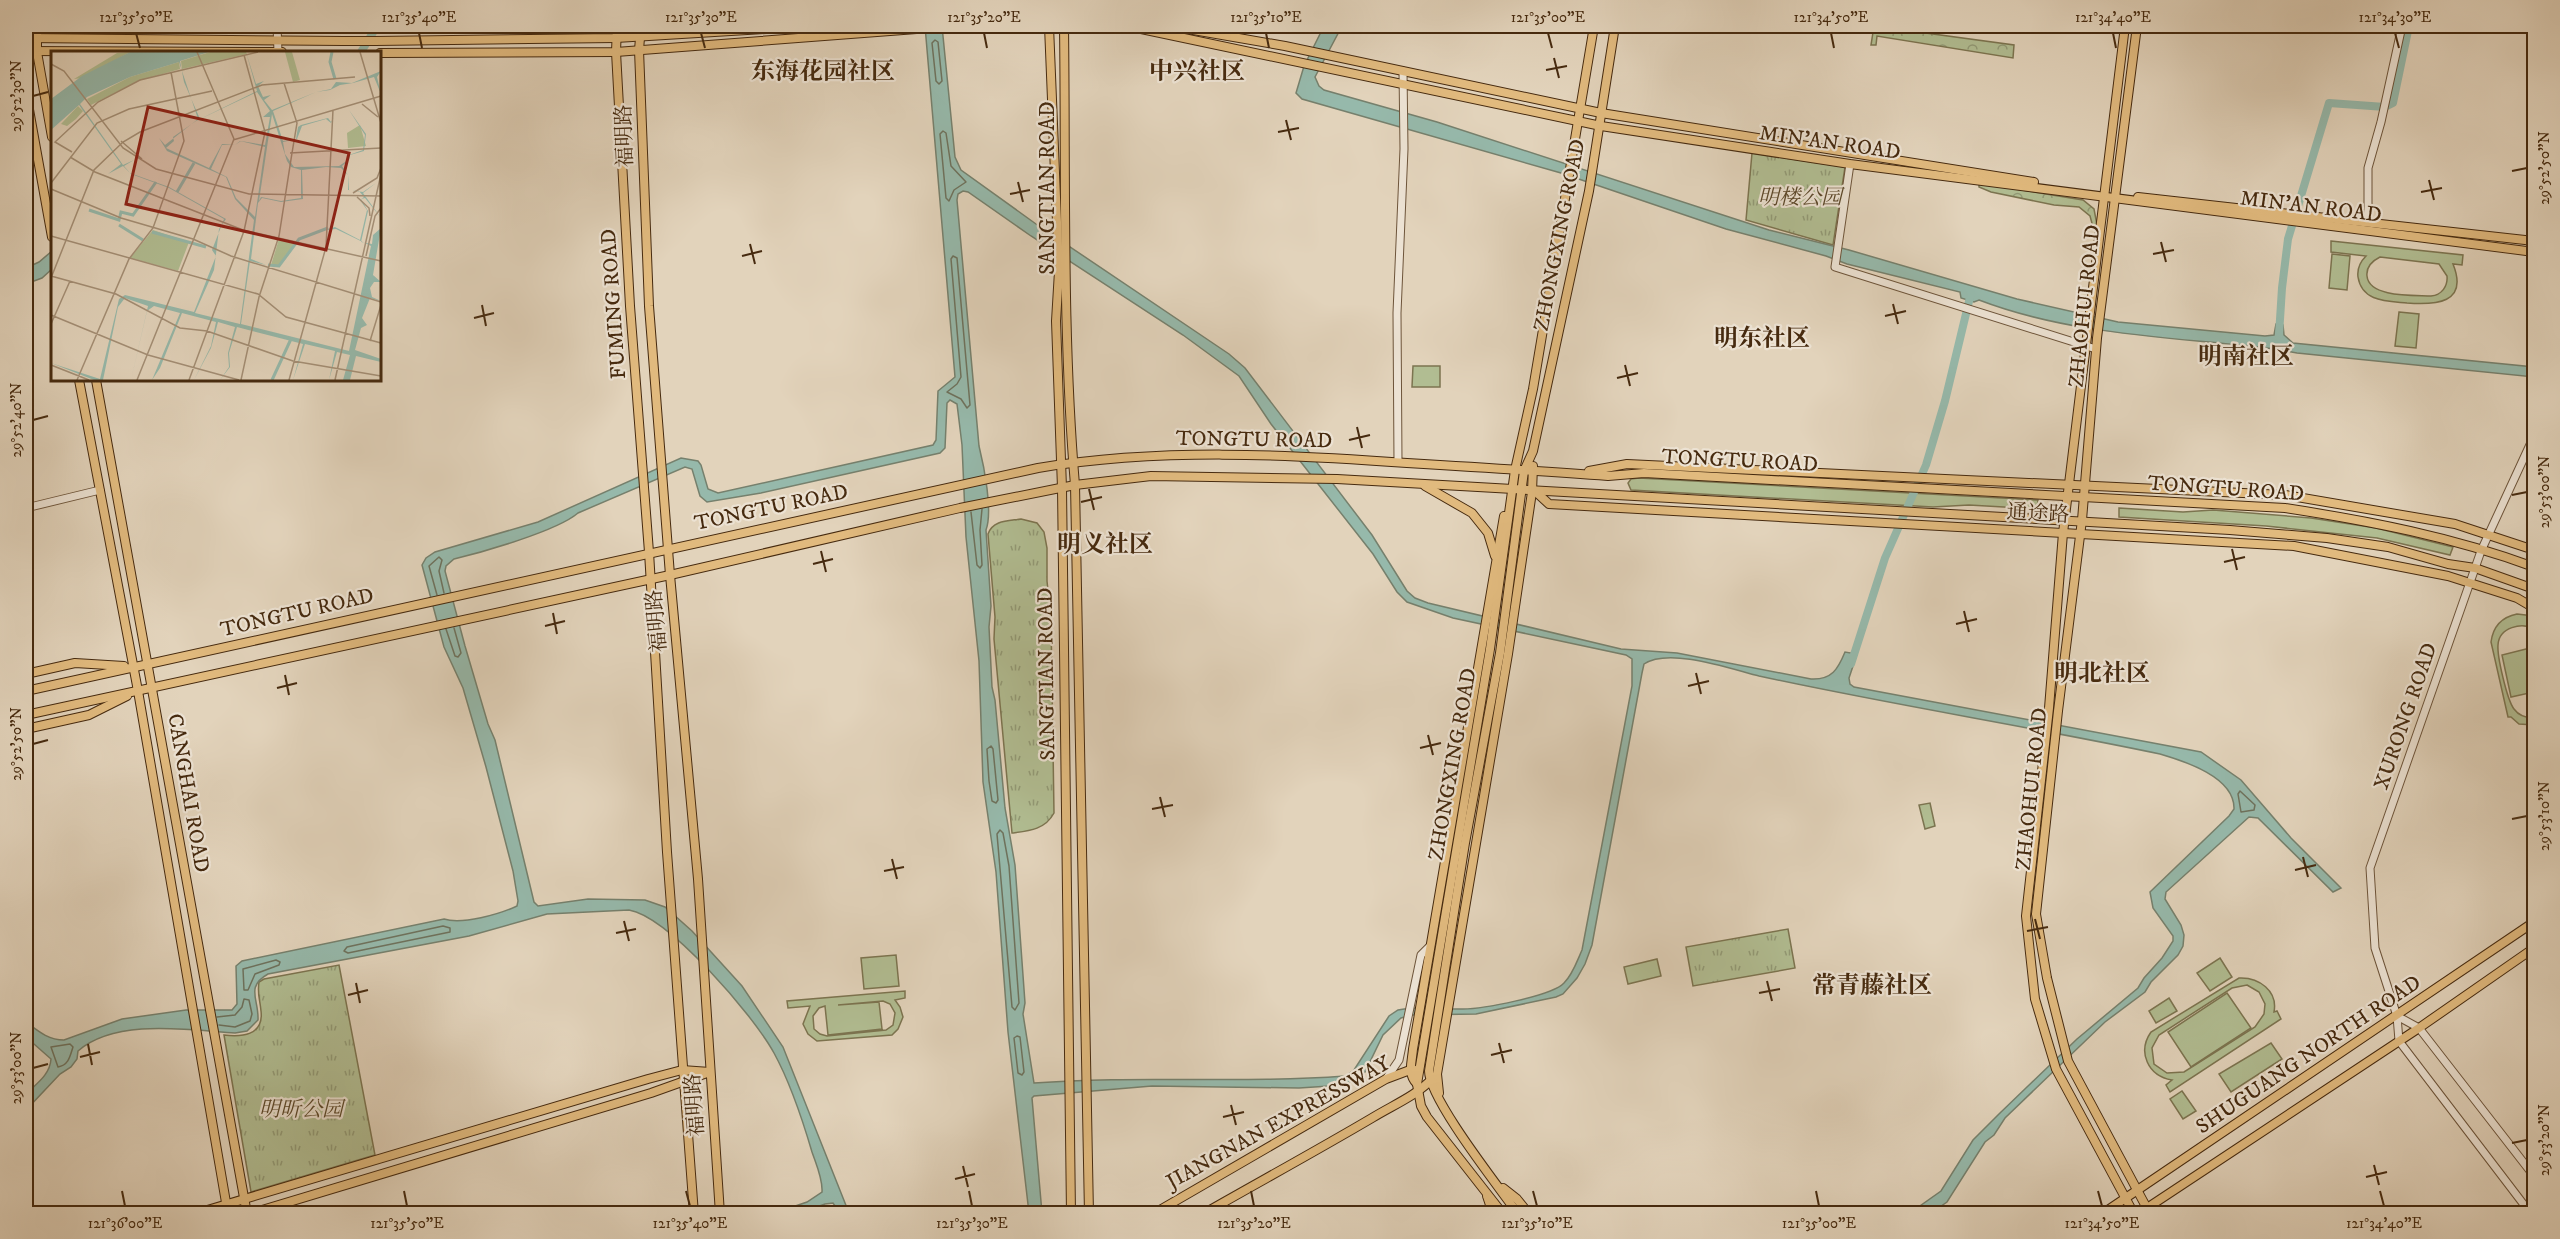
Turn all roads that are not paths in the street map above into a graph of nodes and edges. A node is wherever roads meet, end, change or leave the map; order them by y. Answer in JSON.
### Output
{"nodes":[{"id":1,"x":37,"y":26,"type":"edge"},
{"id":2,"x":277,"y":26,"type":"edge"},
{"id":3,"x":617,"y":26,"type":"edge"},
{"id":4,"x":641,"y":26,"type":"edge"},
{"id":5,"x":814,"y":26,"type":"edge"},
{"id":6,"x":946,"y":26,"type":"edge"},
{"id":7,"x":956,"y":26,"type":"edge"},
{"id":8,"x":1049,"y":26,"type":"edge"},
{"id":9,"x":1064,"y":26,"type":"edge"},
{"id":10,"x":1127,"y":26,"type":"edge"},
{"id":11,"x":1170,"y":26,"type":"edge"},
{"id":12,"x":1594,"y":26,"type":"edge"},
{"id":13,"x":1614,"y":26,"type":"edge"},
{"id":14,"x":2125,"y":26,"type":"edge"},
{"id":15,"x":2137,"y":26,"type":"edge"},
{"id":16,"x":2402,"y":26,"type":"edge"},
{"id":17,"x":640,"y":37,"type":"junction"},
{"id":18,"x":26,"y":38,"type":"edge"},
{"id":19,"x":37,"y":38,"type":"junction"},
{"id":20,"x":616,"y":38,"type":"junction"},
{"id":21,"x":278,"y":40,"type":"junction"},
{"id":22,"x":639,"y":50,"type":"junction"},
{"id":23,"x":26,"y":51,"type":"edge"},
{"id":24,"x":37,"y":51,"type":"junction"},
{"id":25,"x":51,"y":51,"type":"edge"},
{"id":26,"x":280,"y":51,"type":"edge"},
{"id":27,"x":616,"y":52,"type":"junction"},
{"id":28,"x":381,"y":53,"type":"edge"},
{"id":29,"x":1403,"y":71,"type":"junction"},
{"id":30,"x":1403,"y":84,"type":"junction"},
{"id":31,"x":26,"y":93,"type":"edge"},
{"id":32,"x":1580,"y":108,"type":"junction"},
{"id":33,"x":1601,"y":113,"type":"junction"},
{"id":34,"x":1578,"y":121,"type":"junction"},
{"id":35,"x":1599,"y":126,"type":"junction"},
{"id":36,"x":51,"y":131,"type":"edge"},
{"id":37,"x":1850,"y":164,"type":"junction"},
{"id":38,"x":2103,"y":195,"type":"junction"},
{"id":39,"x":2114,"y":196,"type":"junction"},
{"id":40,"x":2310,"y":220,"type":"junction"},
{"id":41,"x":2368,"y":222,"type":"junction"},
{"id":42,"x":51,"y":231,"type":"edge"},
{"id":43,"x":1061,"y":233,"type":"junction"},
{"id":44,"x":2535,"y":241,"type":"edge"},
{"id":45,"x":2535,"y":252,"type":"edge"},
{"id":46,"x":1062,"y":271,"type":"junction"},
{"id":47,"x":2086,"y":343,"type":"junction"},
{"id":48,"x":2096,"y":350,"type":"junction"},
{"id":49,"x":79,"y":381,"type":"edge"},
{"id":50,"x":96,"y":381,"type":"edge"},
{"id":51,"x":2535,"y":436,"type":"edge"},
{"id":52,"x":1073,"y":462,"type":"junction"},
{"id":53,"x":1398,"y":462,"type":"junction"},
{"id":54,"x":1060,"y":464,"type":"junction"},
{"id":55,"x":1521,"y":471,"type":"junction"},
{"id":56,"x":1577,"y":474,"type":"junction"},
{"id":57,"x":1419,"y":483,"type":"junction"},
{"id":58,"x":2069,"y":484,"type":"junction"},
{"id":59,"x":1075,"y":485,"type":"junction"},
{"id":60,"x":2086,"y":485,"type":"junction"},
{"id":61,"x":1062,"y":488,"type":"junction"},
{"id":62,"x":100,"y":490,"type":"junction"},
{"id":63,"x":1514,"y":490,"type":"junction"},
{"id":64,"x":1534,"y":492,"type":"junction"},
{"id":65,"x":2068,"y":495,"type":"junction"},
{"id":66,"x":2085,"y":497,"type":"junction"},
{"id":67,"x":26,"y":508,"type":"edge"},
{"id":68,"x":2065,"y":520,"type":"junction"},
{"id":69,"x":2082,"y":520,"type":"junction"},
{"id":70,"x":2063,"y":532,"type":"junction"},
{"id":71,"x":2080,"y":534,"type":"junction"},
{"id":72,"x":2488,"y":534,"type":"junction"},
{"id":73,"x":668,"y":547,"type":"junction"},
{"id":74,"x":2535,"y":550,"type":"edge"},
{"id":75,"x":2481,"y":551,"type":"junction"},
{"id":76,"x":650,"y":552,"type":"junction"},
{"id":77,"x":1496,"y":558,"type":"junction"},
{"id":78,"x":2535,"y":567,"type":"edge"},
{"id":79,"x":2475,"y":568,"type":"junction"},
{"id":80,"x":670,"y":575,"type":"junction"},
{"id":81,"x":651,"y":579,"type":"junction"},
{"id":82,"x":2469,"y":583,"type":"junction"},
{"id":83,"x":2535,"y":588,"type":"edge"},
{"id":84,"x":1498,"y":593,"type":"junction"},
{"id":85,"x":2535,"y":608,"type":"edge"},
{"id":86,"x":1486,"y":648,"type":"junction"},
{"id":87,"x":1504,"y":654,"type":"junction"},
{"id":88,"x":147,"y":664,"type":"junction"},
{"id":89,"x":133,"y":667,"type":"junction"},
{"id":90,"x":26,"y":674,"type":"edge"},
{"id":91,"x":152,"y":688,"type":"junction"},
{"id":92,"x":26,"y":691,"type":"edge"},
{"id":93,"x":138,"y":691,"type":"junction"},
{"id":94,"x":2054,"y":709,"type":"junction"},
{"id":95,"x":26,"y":715,"type":"edge"},
{"id":96,"x":26,"y":729,"type":"edge"},
{"id":97,"x":2049,"y":752,"type":"junction"},
{"id":98,"x":2535,"y":922,"type":"edge"},
{"id":99,"x":1430,"y":946,"type":"junction"},
{"id":100,"x":2535,"y":948,"type":"edge"},
{"id":101,"x":1434,"y":1006,"type":"junction"},
{"id":102,"x":2397,"y":1016,"type":"junction"},
{"id":103,"x":1432,"y":1020,"type":"junction"},
{"id":104,"x":2418,"y":1028,"type":"junction"},
{"id":105,"x":2399,"y":1041,"type":"junction"},
{"id":106,"x":682,"y":1070,"type":"junction"},
{"id":107,"x":1424,"y":1071,"type":"junction"},
{"id":108,"x":710,"y":1072,"type":"junction"},
{"id":109,"x":1386,"y":1079,"type":"junction"},
{"id":110,"x":683,"y":1082,"type":"junction"},
{"id":111,"x":1429,"y":1082,"type":"junction"},
{"id":112,"x":1418,"y":1089,"type":"junction"},
{"id":113,"x":1441,"y":1101,"type":"junction"},
{"id":114,"x":2535,"y":1176,"type":"edge"},
{"id":115,"x":1494,"y":1180,"type":"junction"},
{"id":116,"x":1484,"y":1187,"type":"junction"},
{"id":117,"x":2138,"y":1190,"type":"junction"},
{"id":118,"x":2126,"y":1198,"type":"junction"},
{"id":119,"x":244,"y":1199,"type":"junction"},
{"id":120,"x":226,"y":1204,"type":"junction"},
{"id":121,"x":2149,"y":1210,"type":"edge"},
{"id":122,"x":194,"y":1214,"type":"edge"},
{"id":123,"x":228,"y":1214,"type":"edge"},
{"id":124,"x":248,"y":1214,"type":"edge"},
{"id":125,"x":694,"y":1214,"type":"edge"},
{"id":126,"x":720,"y":1214,"type":"edge"},
{"id":127,"x":1071,"y":1214,"type":"edge"},
{"id":128,"x":1089,"y":1214,"type":"edge"},
{"id":129,"x":1153,"y":1214,"type":"edge"},
{"id":130,"x":1203,"y":1214,"type":"edge"},
{"id":131,"x":1493,"y":1214,"type":"edge"},
{"id":132,"x":1503,"y":1214,"type":"edge"},
{"id":133,"x":1518,"y":1214,"type":"edge"},
{"id":134,"x":1529,"y":1214,"type":"edge"},
{"id":135,"x":2102,"y":1214,"type":"edge"},
{"id":136,"x":2136,"y":1214,"type":"edge"},
{"id":137,"x":2531,"y":1214,"type":"edge"}],
"edges":[{"from":1,"to":19,"type":"main road"},
{"from":2,"to":21,"type":"street"},
{"from":3,"to":20,"type":"main road","name":"FUMING ROAD"},
{"from":4,"to":17,"type":"main road","name":"福明路"},
{"from":5,"to":17,"type":"main road"},
{"from":6,"to":7,"type":"main road"},
{"from":6,"to":22,"type":"main road"},
{"from":8,"to":43,"type":"main road","name":"SANGTIAN ROAD"},
{"from":9,"to":43,"type":"main road","name":"SANGTIAN ROAD"},
{"from":10,"to":30,"type":"main road","name":"MIN'AN ROAD"},
{"from":11,"to":29,"type":"main road","name":"MIN'AN ROAD"},
{"from":12,"to":32,"type":"main road","name":"ZHONGXING ROAD"},
{"from":13,"to":33,"type":"main road","name":"ZHONGXING ROAD"},
{"from":14,"to":38,"type":"main road","name":"ZHAOHUI ROAD"},
{"from":15,"to":39,"type":"main road","name":"ZHAOHUI ROAD"},
{"from":16,"to":41,"type":"street"},
{"from":17,"to":20,"type":"main road"},
{"from":17,"to":22,"type":"main road","name":"福明路"},
{"from":18,"to":19,"type":"main road"},
{"from":19,"to":21,"type":"main road"},
{"from":19,"to":24,"type":"main road"},
{"from":20,"to":21,"type":"main road","bridge":true},
{"from":20,"to":27,"type":"main road","name":"FUMING ROAD"},
{"from":21,"to":26,"type":"street"},
{"from":22,"to":27,"type":"main road"},
{"from":22,"to":73,"type":"main road","name":"福明路"},
{"from":23,"to":24,"type":"main road"},
{"from":24,"to":25,"type":"main road"},
{"from":24,"to":36,"type":"main road"},
{"from":27,"to":28,"type":"main road"},
{"from":27,"to":76,"type":"main road","name":"FUMING ROAD"},
{"from":29,"to":30,"type":"street"},
{"from":29,"to":32,"type":"main road","name":"MIN'AN ROAD"},
{"from":30,"to":34,"type":"main road","name":"MIN'AN ROAD"},
{"from":30,"to":53,"type":"street"},
{"from":31,"to":42,"type":"main road"},
{"from":32,"to":33,"type":"main road","name":"MIN'AN ROAD"},
{"from":32,"to":34,"type":"main road","name":"ZHONGXING ROAD"},
{"from":33,"to":35,"type":"main road","name":"ZHONGXING ROAD"},
{"from":33,"to":38,"type":"main road","name":"MIN'AN ROAD"},
{"from":34,"to":35,"type":"main road","name":"MIN'AN ROAD"},
{"from":34,"to":55,"type":"main road","name":"ZHONGXING ROAD"},
{"from":35,"to":37,"type":"main road","name":"MIN'AN ROAD"},
{"from":35,"to":55,"type":"main road","name":"ZHONGXING ROAD"},
{"from":37,"to":38,"type":"main road","name":"MIN'AN ROAD"},
{"from":37,"to":47,"type":"street"},
{"from":38,"to":39,"type":"main road","name":"MIN'AN ROAD"},
{"from":38,"to":47,"type":"main road","name":"ZHAOHUI ROAD"},
{"from":39,"to":40,"type":"main road","name":"MIN'AN ROAD"},
{"from":39,"to":48,"type":"main road","name":"ZHAOHUI ROAD"},
{"from":40,"to":41,"type":"main road","name":"MIN'AN ROAD"},
{"from":40,"to":45,"type":"main road","name":"MIN'AN ROAD"},
{"from":41,"to":44,"type":"main road","name":"MIN'AN ROAD"},
{"from":43,"to":46,"type":"main road","name":"SANGTIAN ROAD"},
{"from":46,"to":52,"type":"main road","name":"SANGTIAN ROAD"},
{"from":46,"to":54,"type":"main road","name":"SANGTIAN ROAD"},
{"from":47,"to":48,"type":"street"},
{"from":47,"to":58,"type":"main road","name":"ZHAOHUI ROAD"},
{"from":48,"to":60,"type":"main road","name":"ZHAOHUI ROAD"},
{"from":49,"to":62,"type":"main road","name":"CANGHAI ROAD"},
{"from":50,"to":88,"type":"main road","name":"CANGHAI ROAD"},
{"from":51,"to":72,"type":"street","name":"XURONG ROAD"},
{"from":52,"to":53,"type":"main road","name":"TONGTU ROAD"},
{"from":52,"to":54,"type":"main road","name":"TONGTU ROAD"},
{"from":52,"to":59,"type":"main road","name":"SANGTIAN ROAD"},
{"from":53,"to":55,"type":"main road","name":"TONGTU ROAD"},
{"from":54,"to":61,"type":"main road","name":"SANGTIAN ROAD"},
{"from":54,"to":73,"type":"main road","name":"TONGTU ROAD"},
{"from":55,"to":56,"type":"main road","name":"TONGTU ROAD"},
{"from":55,"to":63,"type":"main road","name":"ZHONGXING ROAD"},
{"from":55,"to":63,"type":"main road","name":"ZHONGXING ROAD"},
{"from":55,"to":64,"type":"main road","name":"ZHONGXING ROAD"},
{"from":56,"to":58,"type":"main road","name":"通途路"},
{"from":56,"to":65,"type":"main road","name":"TONGTU ROAD"},
{"from":57,"to":59,"type":"main road","name":"TONGTU ROAD"},
{"from":57,"to":63,"type":"main road","name":"TONGTU ROAD"},
{"from":57,"to":77,"type":"main road"},
{"from":58,"to":60,"type":"main road","name":"通途路"},
{"from":58,"to":65,"type":"main road","name":"ZHAOHUI ROAD"},
{"from":59,"to":61,"type":"main road","name":"TONGTU ROAD"},
{"from":59,"to":128,"type":"main road","name":"SANGTIAN ROAD"},
{"from":60,"to":66,"type":"main road","name":"ZHAOHUI ROAD"},
{"from":60,"to":72,"type":"main road","name":"通途路"},
{"from":61,"to":80,"type":"main road","name":"TONGTU ROAD"},
{"from":61,"to":127,"type":"main road","name":"SANGTIAN ROAD"},
{"from":62,"to":67,"type":"street"},
{"from":62,"to":89,"type":"main road","name":"CANGHAI ROAD"},
{"from":63,"to":64,"type":"main road","name":"TONGTU ROAD"},
{"from":63,"to":77,"type":"main road","name":"ZHONGXING ROAD"},
{"from":63,"to":84,"type":"main road","name":"ZHONGXING ROAD"},
{"from":64,"to":68,"type":"main road","name":"TONGTU ROAD"},
{"from":64,"to":70,"type":"main road","name":"通途路"},
{"from":64,"to":87,"type":"main road","name":"ZHONGXING ROAD"},
{"from":65,"to":66,"type":"main road","name":"TONGTU ROAD"},
{"from":65,"to":68,"type":"main road","name":"ZHAOHUI ROAD"},
{"from":66,"to":69,"type":"main road","name":"ZHAOHUI ROAD"},
{"from":66,"to":75,"type":"main road","name":"TONGTU ROAD"},
{"from":68,"to":69,"type":"main road","name":"TONGTU ROAD"},
{"from":68,"to":70,"type":"main road","name":"ZHAOHUI ROAD"},
{"from":69,"to":71,"type":"main road","name":"ZHAOHUI ROAD"},
{"from":69,"to":79,"type":"main road","name":"TONGTU ROAD"},
{"from":70,"to":71,"type":"main road","name":"通途路"},
{"from":70,"to":94,"type":"main road","name":"ZHAOHUI ROAD"},
{"from":71,"to":82,"type":"main road","name":"通途路"},
{"from":71,"to":94,"type":"main road","name":"ZHAOHUI ROAD"},
{"from":72,"to":74,"type":"main road","name":"通途路"},
{"from":72,"to":75,"type":"street","name":"XURONG ROAD"},
{"from":73,"to":76,"type":"main road","name":"TONGTU ROAD"},
{"from":73,"to":80,"type":"main road","name":"福明路"},
{"from":75,"to":78,"type":"main road","name":"TONGTU ROAD"},
{"from":75,"to":79,"type":"street","name":"XURONG ROAD"},
{"from":76,"to":81,"type":"main road","name":"FUMING ROAD"},
{"from":76,"to":88,"type":"main road","name":"TONGTU ROAD"},
{"from":77,"to":84,"type":"main road","name":"ZHONGXING ROAD"},
{"from":79,"to":82,"type":"street","name":"XURONG ROAD"},
{"from":79,"to":83,"type":"main road","name":"TONGTU ROAD"},
{"from":80,"to":81,"type":"main road","name":"TONGTU ROAD"},
{"from":80,"to":108,"type":"main road","name":"福明路"},
{"from":81,"to":91,"type":"main road","name":"TONGTU ROAD"},
{"from":81,"to":106,"type":"main road","name":"福明路"},
{"from":82,"to":85,"type":"main road","name":"通途路"},
{"from":82,"to":102,"type":"street","name":"XURONG ROAD"},
{"from":84,"to":86,"type":"main road","name":"ZHONGXING ROAD"},
{"from":84,"to":87,"type":"main road","name":"ZHONGXING ROAD"},
{"from":86,"to":99,"type":"main road"},
{"from":86,"to":101,"type":"main road","name":"ZHONGXING ROAD"},
{"from":87,"to":101,"type":"main road","name":"ZHONGXING ROAD"},
{"from":88,"to":89,"type":"main road","name":"TONGTU ROAD"},
{"from":88,"to":91,"type":"main road","name":"CANGHAI ROAD"},
{"from":89,"to":90,"type":"main road"},
{"from":89,"to":92,"type":"main road","name":"TONGTU ROAD"},
{"from":89,"to":93,"type":"main road","name":"CANGHAI ROAD"},
{"from":91,"to":93,"type":"main road","name":"TONGTU ROAD"},
{"from":91,"to":119,"type":"main road","name":"CANGHAI ROAD"},
{"from":93,"to":95,"type":"main road","name":"TONGTU ROAD"},
{"from":93,"to":96,"type":"main road"},
{"from":93,"to":120,"type":"main road","name":"CANGHAI ROAD"},
{"from":94,"to":97,"type":"main road","name":"ZHAOHUI ROAD"},
{"from":97,"to":117,"type":"main road","name":"ZHAOHUI ROAD"},
{"from":97,"to":118,"type":"main road","name":"ZHAOHUI ROAD"},
{"from":98,"to":102,"type":"main road","name":"SHUGUANG NORTH ROAD"},
{"from":99,"to":101,"type":"main road"},
{"from":99,"to":109,"type":"street"},
{"from":100,"to":104,"type":"main road","name":"SHUGUANG NORTH ROAD"},
{"from":101,"to":103,"type":"main road","name":"ZHONGXING ROAD"},
{"from":101,"to":103,"type":"main road"},
{"from":102,"to":104,"type":"street"},
{"from":102,"to":105,"type":"street","name":"XURONG ROAD"},
{"from":102,"to":117,"type":"main road","name":"SHUGUANG NORTH ROAD"},
{"from":103,"to":107,"type":"main road"},
{"from":103,"to":107,"type":"main road","name":"ZHONGXING ROAD"},
{"from":104,"to":105,"type":"main road","name":"SHUGUANG NORTH ROAD"},
{"from":104,"to":114,"type":"street"},
{"from":105,"to":121,"type":"main road","name":"SHUGUANG NORTH ROAD"},
{"from":105,"to":137,"type":"street"},
{"from":106,"to":108,"type":"main road"},
{"from":106,"to":110,"type":"main road","name":"福明路"},
{"from":106,"to":119,"type":"main road"},
{"from":107,"to":109,"type":"main road","name":"JIANGNAN EXPRESSWAY"},
{"from":107,"to":111,"type":"main road","name":"JIANGNAN EXPRESSWAY"},
{"from":107,"to":112,"type":"main road","name":"ZHONGXING ROAD"},
{"from":107,"to":113,"type":"main road"},
{"from":108,"to":110,"type":"main road"},
{"from":108,"to":126,"type":"main road","name":"福明路"},
{"from":109,"to":129,"type":"main road","name":"JIANGNAN EXPRESSWAY"},
{"from":110,"to":124,"type":"main road"},
{"from":110,"to":125,"type":"main road","name":"福明路"},
{"from":111,"to":112,"type":"main road","name":"JIANGNAN EXPRESSWAY"},
{"from":111,"to":113,"type":"main road"},
{"from":112,"to":116,"type":"main road"},
{"from":112,"to":130,"type":"main road","name":"JIANGNAN EXPRESSWAY"},
{"from":113,"to":115,"type":"main road"},
{"from":115,"to":133,"type":"main road"},
{"from":115,"to":134,"type":"main road"},
{"from":116,"to":131,"type":"main road"},
{"from":116,"to":132,"type":"main road"},
{"from":117,"to":118,"type":"main road","name":"SHUGUANG NORTH ROAD"},
{"from":117,"to":121,"type":"main road","name":"ZHAOHUI ROAD"},
{"from":118,"to":135,"type":"main road","name":"SHUGUANG NORTH ROAD"},
{"from":118,"to":136,"type":"main road","name":"ZHAOHUI ROAD"},
{"from":119,"to":120,"type":"main road"},
{"from":119,"to":124,"type":"main road","name":"CANGHAI ROAD"},
{"from":120,"to":122,"type":"main road"},
{"from":120,"to":123,"type":"main road","name":"CANGHAI ROAD"},
{"from":121,"to":136,"type":"main road","name":"SHUGUANG NORTH ROAD"}]}
